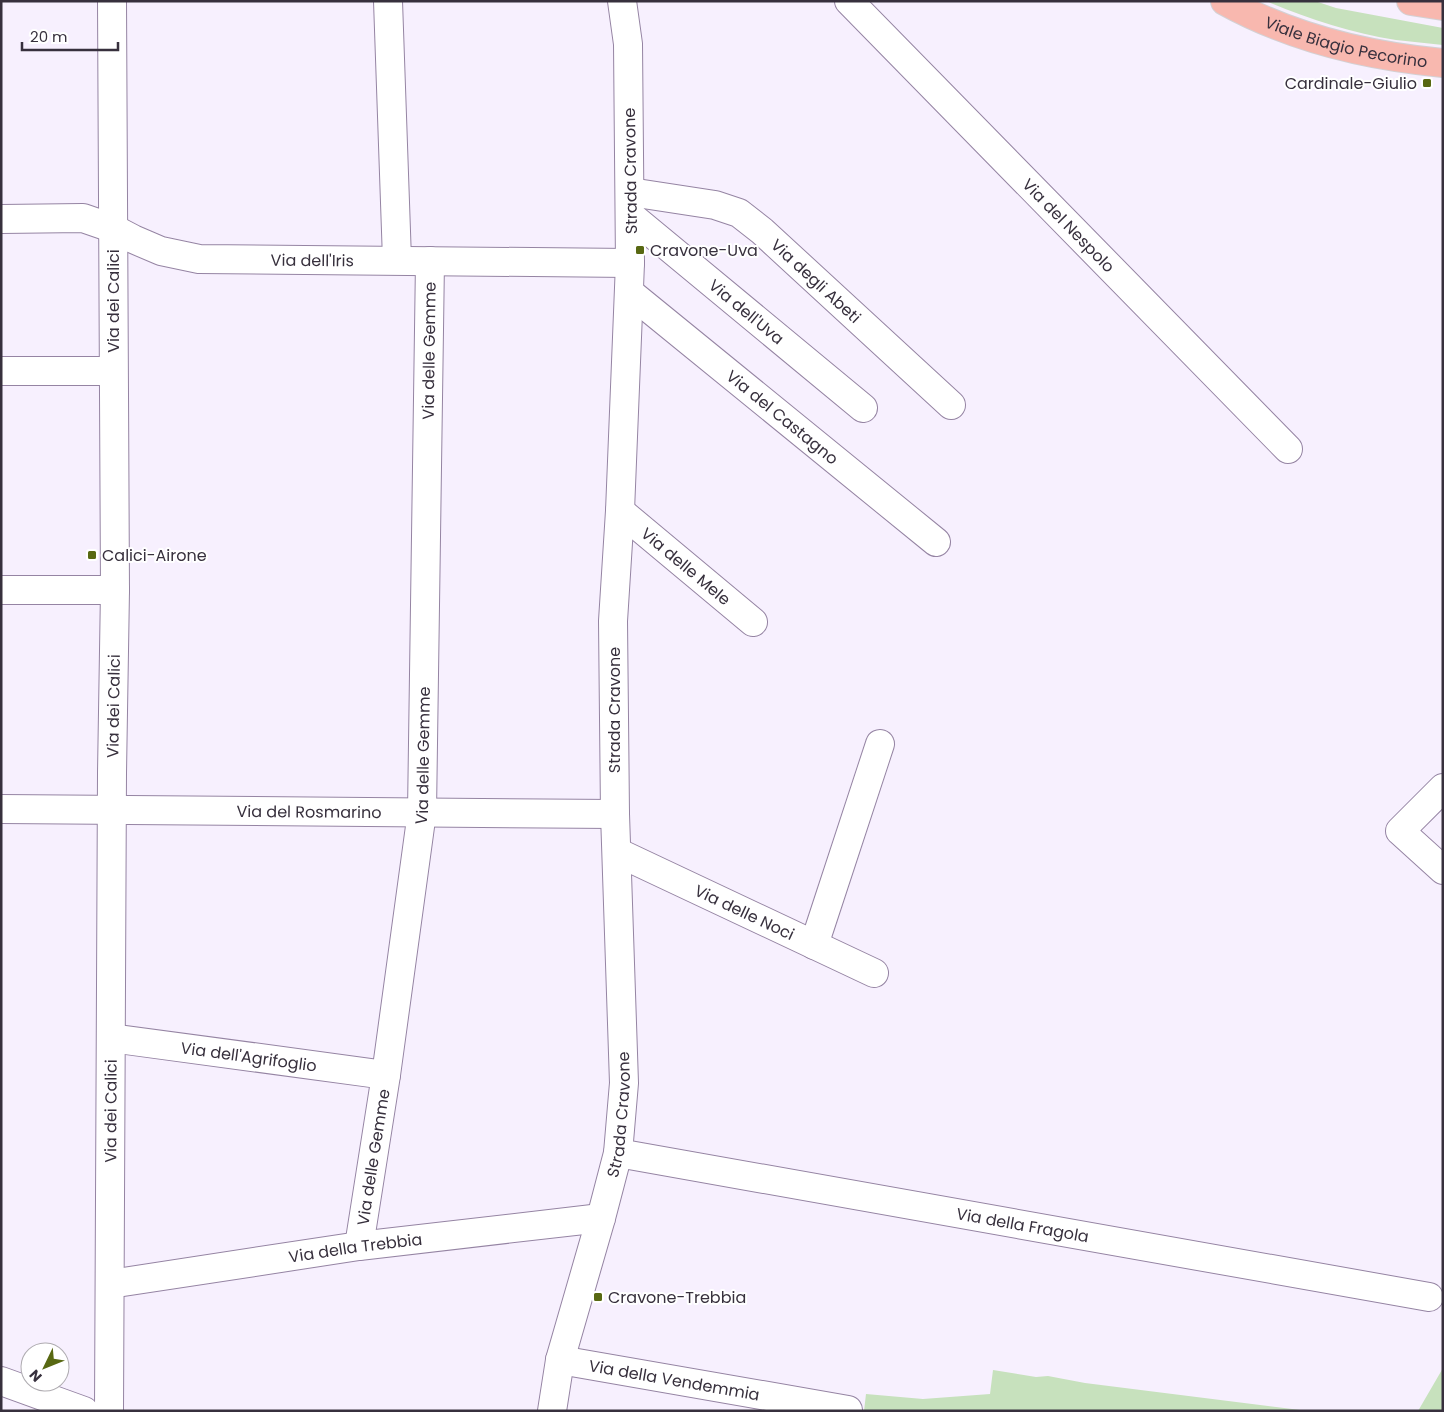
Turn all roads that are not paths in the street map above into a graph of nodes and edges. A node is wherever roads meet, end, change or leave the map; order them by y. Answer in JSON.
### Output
{"nodes":[{"id":1,"x":112,"y":1,"type":"edge"},
{"id":2,"x":388,"y":1,"type":"edge"},
{"id":3,"x":622,"y":1,"type":"edge"},
{"id":4,"x":849,"y":1,"type":"edge"},
{"id":5,"x":1225,"y":1,"type":"edge"},
{"id":6,"x":1443,"y":64,"type":"edge"},
{"id":7,"x":630,"y":204,"type":"junction"},
{"id":8,"x":1,"y":219,"type":"edge"},
{"id":9,"x":112,"y":228,"type":"junction"},
{"id":10,"x":397,"y":260,"type":"junction"},
{"id":11,"x":430,"y":261,"type":"junction"},
{"id":12,"x":630,"y":263,"type":"junction"},
{"id":13,"x":629,"y":292,"type":"junction"},
{"id":14,"x":113,"y":371,"type":"junction"},
{"id":15,"x":1,"y":372,"type":"edge"},
{"id":16,"x":951,"y":405,"type":"dead end"},
{"id":17,"x":863,"y":408,"type":"dead end"},
{"id":18,"x":1288,"y":449,"type":"dead end"},
{"id":19,"x":620,"y":511,"type":"junction"},
{"id":20,"x":936,"y":542,"type":"dead end"},
{"id":21,"x":1,"y":590,"type":"edge"},
{"id":22,"x":115,"y":590,"type":"junction"},
{"id":23,"x":753,"y":622,"type":"dead end"},
{"id":24,"x":880,"y":744,"type":"dead end"},
{"id":25,"x":1443,"y":788,"type":"edge"},
{"id":26,"x":1,"y":809,"type":"edge"},
{"id":27,"x":112,"y":810,"type":"junction"},
{"id":28,"x":422,"y":812,"type":"junction"},
{"id":29,"x":615,"y":814,"type":"junction"},
{"id":30,"x":617,"y":852,"type":"junction"},
{"id":31,"x":1443,"y":870,"type":"edge"},
{"id":32,"x":814,"y":945,"type":"junction"},
{"id":33,"x":874,"y":973,"type":"dead end"},
{"id":34,"x":111,"y":1038,"type":"junction"},
{"id":35,"x":386,"y":1075,"type":"junction"},
{"id":36,"x":618,"y":1153,"type":"junction"},
{"id":37,"x":601,"y":1218,"type":"junction"},
{"id":38,"x":359,"y":1246,"type":"junction"},
{"id":39,"x":110,"y":1284,"type":"junction"},
{"id":40,"x":1429,"y":1298,"type":"dead end"},
{"id":41,"x":560,"y":1360,"type":"junction"},
{"id":42,"x":1,"y":1381,"type":"edge"},
{"id":43,"x":55,"y":1406,"type":"edge"},
{"id":44,"x":848,"y":1410,"type":"edge"},
{"id":45,"x":84,"y":1411,"type":"edge"},
{"id":46,"x":109,"y":1411,"type":"edge"},
{"id":47,"x":552,"y":1411,"type":"edge"}],
"edges":[{"from":1,"to":9,"type":"street","name":"Via dei Calici"},
{"from":2,"to":10,"type":"street"},
{"from":3,"to":7,"type":"street","name":"Strada Cravone"},
{"from":4,"to":18,"type":"street","name":"Via del Nespolo"},
{"from":5,"to":6,"type":"main road","name":"Viale Biagio Pecorino"},
{"from":7,"to":12,"type":"street","name":"Strada Cravone"},
{"from":7,"to":16,"type":"street","name":"Via degli Abeti"},
{"from":7,"to":17,"type":"street","name":"Via dell'Uva"},
{"from":8,"to":9,"type":"street","name":"Via dell'Iris"},
{"from":9,"to":10,"type":"street","name":"Via dell'Iris"},
{"from":9,"to":14,"type":"street","name":"Via dei Calici"},
{"from":10,"to":11,"type":"street","name":"Via dell'Iris"},
{"from":11,"to":12,"type":"street","name":"Via dell'Iris"},
{"from":11,"to":28,"type":"street","name":"Via delle Gemme"},
{"from":12,"to":13,"type":"street","name":"Strada Cravone"},
{"from":13,"to":19,"type":"street","name":"Strada Cravone"},
{"from":13,"to":20,"type":"street","name":"Via del Castagno"},
{"from":14,"to":15,"type":"street"},
{"from":14,"to":22,"type":"street","name":"Via dei Calici"},
{"from":19,"to":23,"type":"street","name":"Via delle Mele"},
{"from":19,"to":29,"type":"street","name":"Strada Cravone"},
{"from":21,"to":22,"type":"street"},
{"from":22,"to":27,"type":"street","name":"Via dei Calici"},
{"from":24,"to":32,"type":"street"},
{"from":25,"to":31,"type":"street"},
{"from":26,"to":27,"type":"street","name":"Via del Rosmarino"},
{"from":27,"to":28,"type":"street","name":"Via del Rosmarino"},
{"from":27,"to":34,"type":"street","name":"Via dei Calici"},
{"from":28,"to":29,"type":"street","name":"Via del Rosmarino"},
{"from":28,"to":35,"type":"street","name":"Via delle Gemme"},
{"from":29,"to":30,"type":"street","name":"Strada Cravone"},
{"from":30,"to":32,"type":"street","name":"Via delle Noci"},
{"from":30,"to":36,"type":"street","name":"Strada Cravone"},
{"from":32,"to":33,"type":"street","name":"Via delle Noci"},
{"from":34,"to":35,"type":"street","name":"Via dell'Agrifoglio"},
{"from":34,"to":39,"type":"street","name":"Via dei Calici"},
{"from":35,"to":38,"type":"street","name":"Via delle Gemme"},
{"from":36,"to":37,"type":"street","name":"Strada Cravone"},
{"from":36,"to":40,"type":"street","name":"Via della Fragola"},
{"from":37,"to":38,"type":"street","name":"Via della Trebbia"},
{"from":37,"to":41,"type":"street","name":"Strada Cravone"},
{"from":38,"to":39,"type":"street","name":"Via della Trebbia"},
{"from":39,"to":46,"type":"street","name":"Via dei Calici"},
{"from":41,"to":44,"type":"street","name":"Via della Vendemmia"},
{"from":41,"to":47,"type":"street","name":"Strada Cravone"},
{"from":42,"to":43,"type":"street"},
{"from":43,"to":45,"type":"street"}]}
